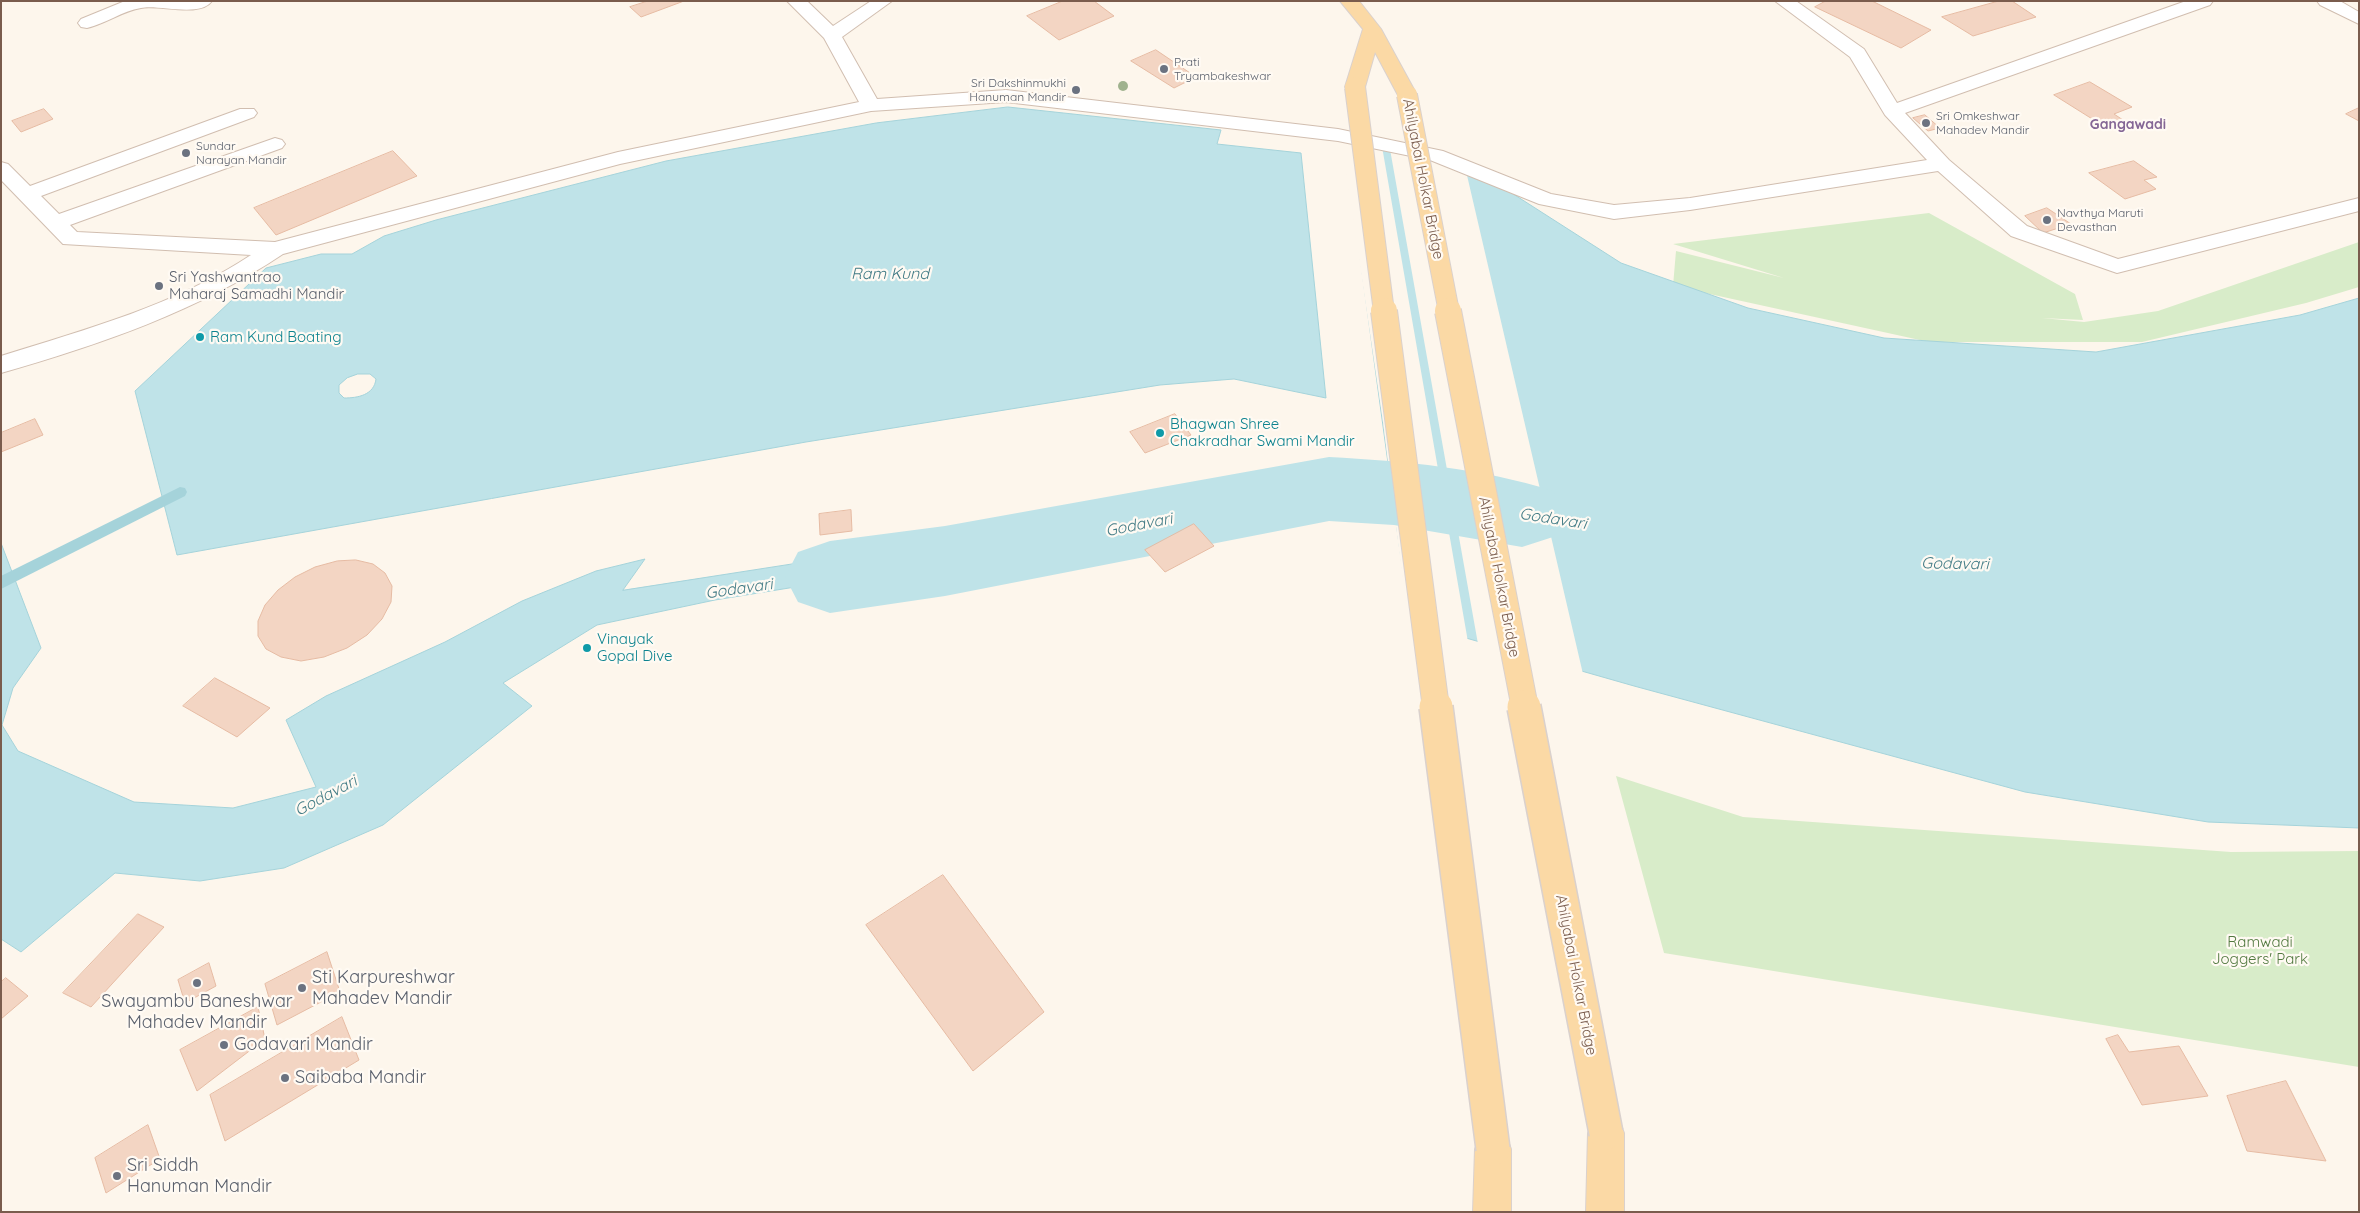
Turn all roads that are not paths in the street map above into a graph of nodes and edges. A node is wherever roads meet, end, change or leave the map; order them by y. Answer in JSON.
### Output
{"nodes":[{"id":1,"x":796,"y":1,"type":"edge"},
{"id":2,"x":884,"y":1,"type":"edge"},
{"id":3,"x":1349,"y":1,"type":"edge"},
{"id":4,"x":1784,"y":1,"type":"edge"},
{"id":5,"x":2204,"y":1,"type":"edge"},
{"id":6,"x":2326,"y":1,"type":"edge"},
{"id":7,"x":195,"y":2,"type":"edge"},
{"id":8,"x":2359,"y":19,"type":"edge"},
{"id":9,"x":88,"y":23,"type":"dead end"},
{"id":10,"x":1372,"y":29,"type":"junction"},
{"id":11,"x":832,"y":35,"type":"junction"},
{"id":12,"x":871,"y":105,"type":"junction"},
{"id":13,"x":1892,"y":111,"type":"junction"},
{"id":14,"x":247,"y":113,"type":"dead end"},
{"id":15,"x":275,"y":144,"type":"dead end"},
{"id":16,"x":1942,"y":164,"type":"junction"},
{"id":17,"x":1,"y":168,"type":"edge"},
{"id":18,"x":27,"y":194,"type":"junction"},
{"id":19,"x":2359,"y":204,"type":"edge"},
{"id":20,"x":56,"y":223,"type":"junction"},
{"id":21,"x":275,"y":249,"type":"junction"},
{"id":22,"x":1,"y":366,"type":"edge"},
{"id":23,"x":1492,"y":1212,"type":"edge"},
{"id":24,"x":1606,"y":1212,"type":"edge"}],
"edges":[{"from":1,"to":11,"type":"street"},
{"from":2,"to":11,"type":"street"},
{"from":3,"to":10,"type":"main road","name":"Ahilyabai Holkar Bridge"},
{"from":4,"to":13,"type":"street"},
{"from":5,"to":13,"type":"street"},
{"from":6,"to":8,"type":"street"},
{"from":7,"to":9,"type":"street"},
{"from":10,"to":23,"type":"main road","bridge":true},
{"from":10,"to":24,"type":"main road","name":"Ahilyabai Holkar Bridge","bridge":true},
{"from":11,"to":12,"type":"street"},
{"from":12,"to":16,"type":"street"},
{"from":12,"to":21,"type":"street"},
{"from":13,"to":16,"type":"street"},
{"from":14,"to":18,"type":"street"},
{"from":15,"to":20,"type":"street"},
{"from":16,"to":19,"type":"street"},
{"from":17,"to":18,"type":"street"},
{"from":18,"to":20,"type":"street"},
{"from":20,"to":21,"type":"street"},
{"from":21,"to":22,"type":"street"}]}
